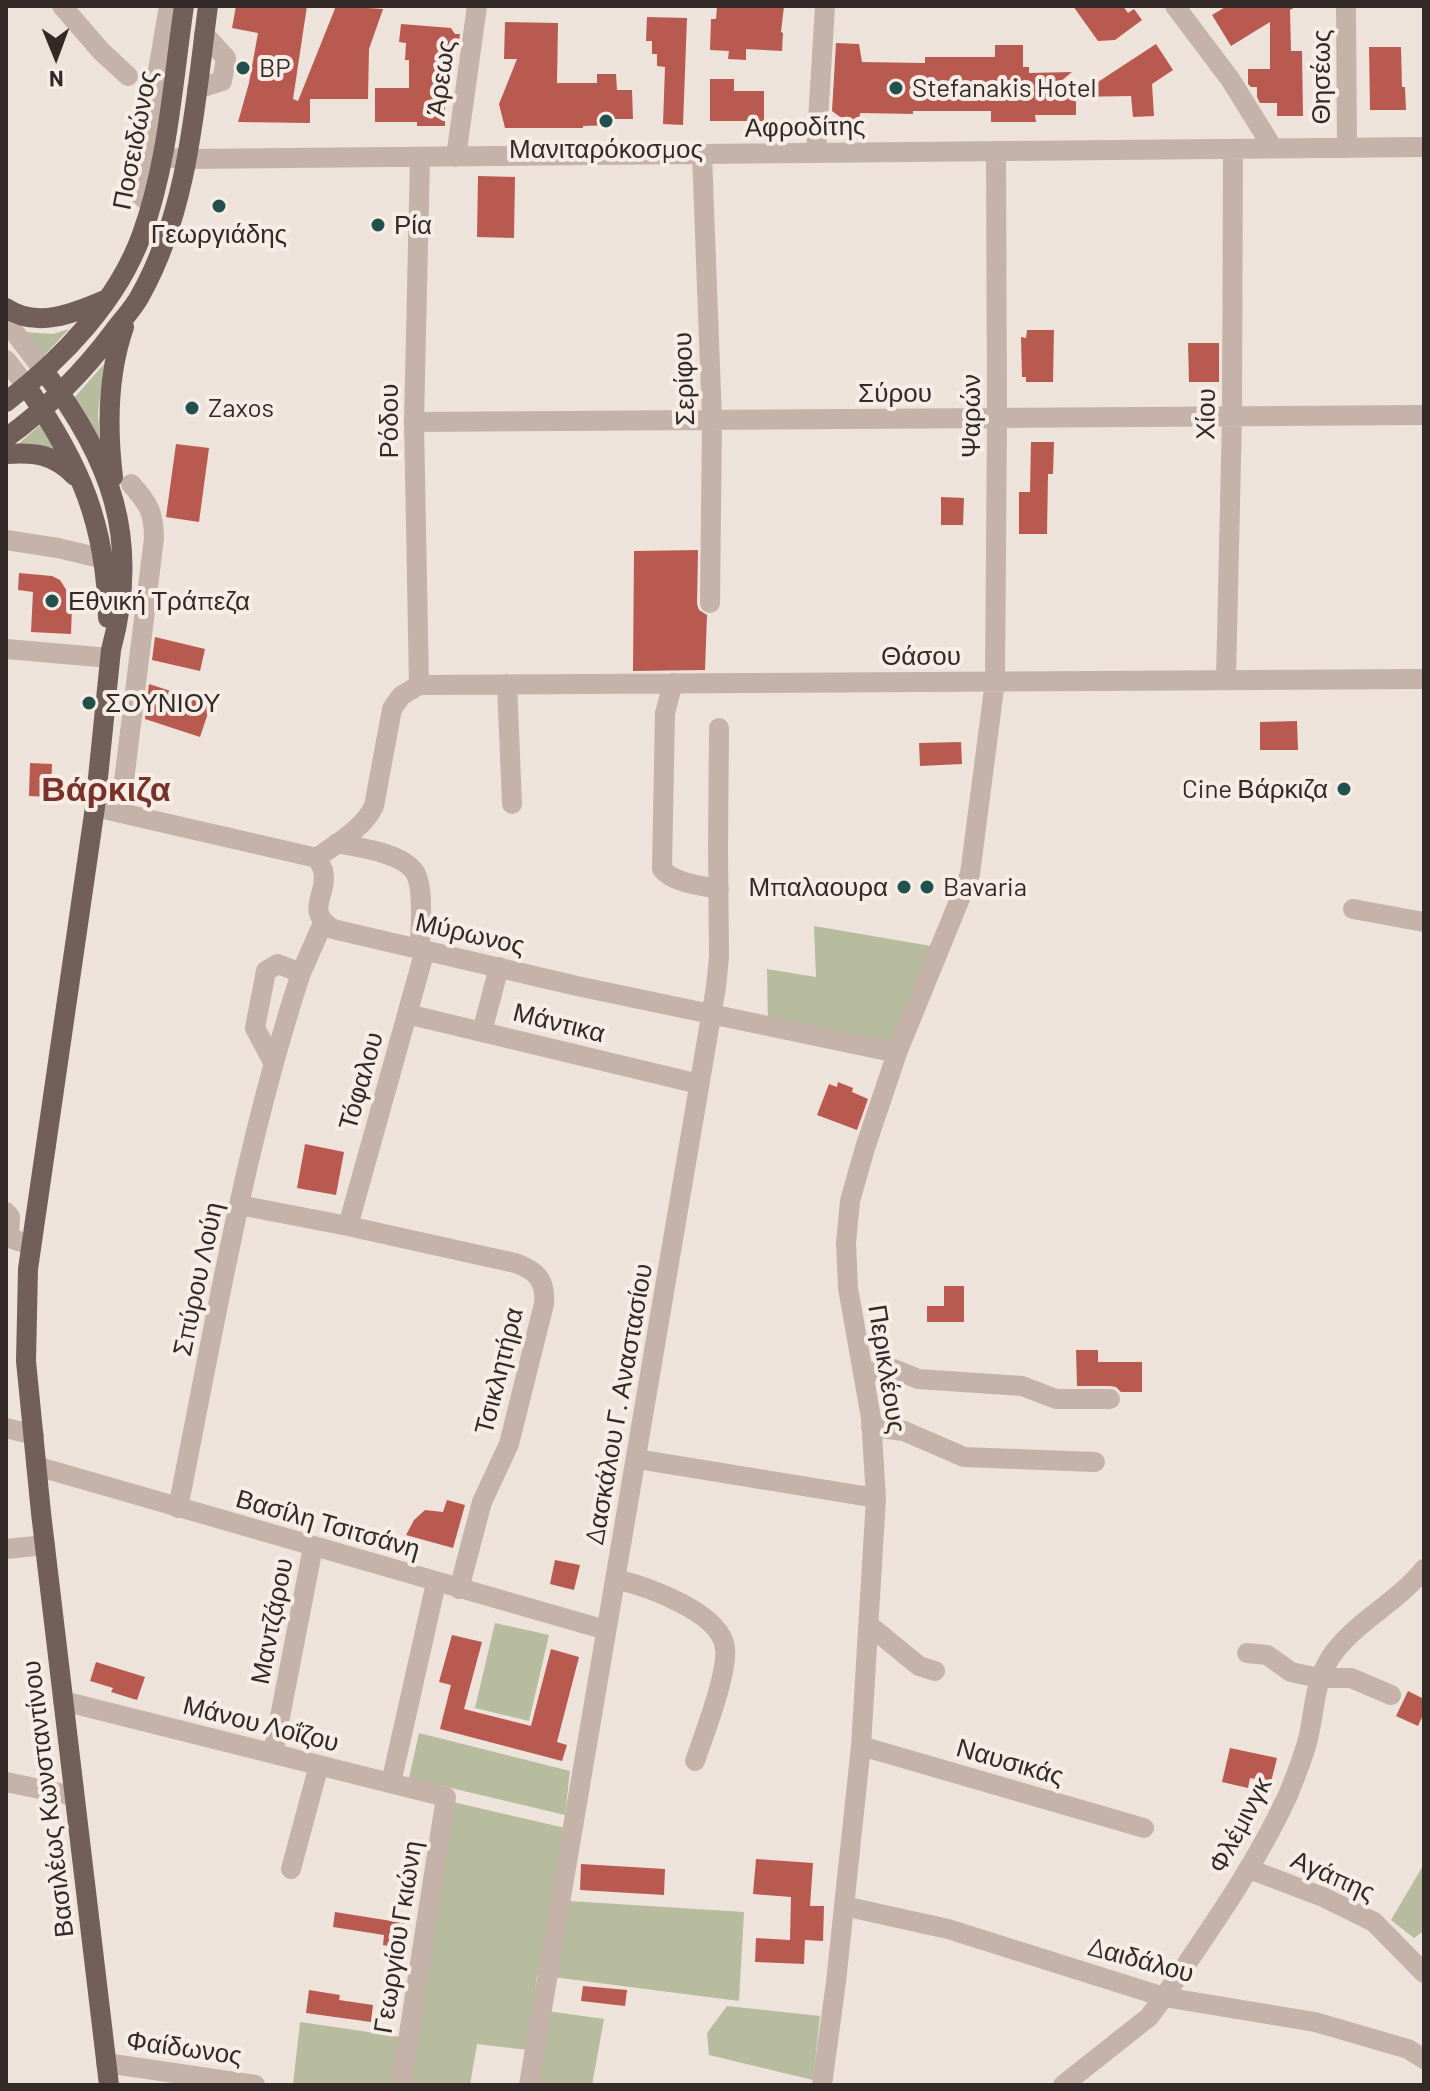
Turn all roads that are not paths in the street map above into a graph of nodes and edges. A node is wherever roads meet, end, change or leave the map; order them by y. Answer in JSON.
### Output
{"nodes":[{"id":1,"x":62,"y":6,"type":"edge"},
{"id":2,"x":169,"y":6,"type":"edge"},
{"id":3,"x":184,"y":6,"type":"edge"},
{"id":4,"x":208,"y":6,"type":"edge"},
{"id":5,"x":477,"y":6,"type":"edge"},
{"id":6,"x":825,"y":6,"type":"edge"},
{"id":7,"x":1175,"y":6,"type":"edge"},
{"id":8,"x":1346,"y":6,"type":"edge"},
{"id":9,"x":128,"y":76,"type":"dead end"},
{"id":10,"x":1424,"y":147,"type":"edge"},
{"id":11,"x":1273,"y":148,"type":"junction"},
{"id":12,"x":1347,"y":148,"type":"junction"},
{"id":13,"x":1233,"y":149,"type":"junction"},
{"id":14,"x":996,"y":151,"type":"junction"},
{"id":15,"x":816,"y":153,"type":"junction"},
{"id":16,"x":702,"y":154,"type":"junction"},
{"id":17,"x":162,"y":157,"type":"junction"},
{"id":18,"x":420,"y":157,"type":"junction"},
{"id":19,"x":456,"y":157,"type":"junction"},
{"id":20,"x":186,"y":159,"type":"junction"},
{"id":21,"x":151,"y":204,"type":"junction"},
{"id":22,"x":139,"y":297,"type":"junction"},
{"id":23,"x":108,"y":298,"type":"junction"},
{"id":24,"x":6,"y":308,"type":"edge"},
{"id":25,"x":6,"y":321,"type":"edge"},
{"id":26,"x":6,"y":360,"type":"edge"},
{"id":27,"x":44,"y":371,"type":"junction"},
{"id":28,"x":27,"y":387,"type":"junction"},
{"id":29,"x":61,"y":394,"type":"junction"},
{"id":30,"x":6,"y":402,"type":"edge"},
{"id":31,"x":43,"y":410,"type":"junction"},
{"id":32,"x":1424,"y":415,"type":"edge"},
{"id":33,"x":1232,"y":416,"type":"junction"},
{"id":34,"x":997,"y":418,"type":"junction"},
{"id":35,"x":712,"y":420,"type":"junction"},
{"id":36,"x":414,"y":422,"type":"junction"},
{"id":37,"x":6,"y":438,"type":"edge"},
{"id":38,"x":6,"y":454,"type":"edge"},
{"id":39,"x":131,"y":484,"type":"dead end"},
{"id":40,"x":87,"y":493,"type":"junction"},
{"id":41,"x":116,"y":505,"type":"junction"},
{"id":42,"x":6,"y":540,"type":"edge"},
{"id":43,"x":104,"y":559,"type":"junction"},
{"id":44,"x":710,"y":603,"type":"dead end"},
{"id":45,"x":6,"y":649,"type":"edge"},
{"id":46,"x":111,"y":654,"type":"junction"},
{"id":47,"x":1424,"y":679,"type":"edge"},
{"id":48,"x":1226,"y":680,"type":"junction"},
{"id":49,"x":995,"y":681,"type":"junction"},
{"id":50,"x":673,"y":683,"type":"junction"},
{"id":51,"x":507,"y":684,"type":"junction"},
{"id":52,"x":419,"y":685,"type":"junction"},
{"id":53,"x":719,"y":728,"type":"dead end"},
{"id":54,"x":512,"y":804,"type":"dead end"},
{"id":55,"x":95,"y":807,"type":"junction"},
{"id":56,"x":120,"y":813,"type":"junction"},
{"id":57,"x":337,"y":843,"type":"junction"},
{"id":58,"x":317,"y":858,"type":"junction"},
{"id":59,"x":719,"y":889,"type":"junction"},
{"id":60,"x":1353,"y":909,"type":"dead end"},
{"id":61,"x":1424,"y":922,"type":"edge"},
{"id":62,"x":323,"y":923,"type":"junction"},
{"id":63,"x":422,"y":949,"type":"junction"},
{"id":64,"x":499,"y":967,"type":"junction"},
{"id":65,"x":301,"y":973,"type":"junction"},
{"id":66,"x":407,"y":1014,"type":"junction"},
{"id":67,"x":711,"y":1014,"type":"junction"},
{"id":68,"x":482,"y":1032,"type":"junction"},
{"id":69,"x":897,"y":1053,"type":"junction"},
{"id":70,"x":273,"y":1062,"type":"junction"},
{"id":71,"x":699,"y":1084,"type":"junction"},
{"id":72,"x":239,"y":1205,"type":"junction"},
{"id":73,"x":6,"y":1212,"type":"edge"},
{"id":74,"x":348,"y":1226,"type":"junction"},
{"id":75,"x":31,"y":1245,"type":"junction"},
{"id":76,"x":863,"y":1373,"type":"junction"},
{"id":77,"x":1110,"y":1399,"type":"dead end"},
{"id":78,"x":871,"y":1427,"type":"junction"},
{"id":79,"x":6,"y":1428,"type":"edge"},
{"id":80,"x":34,"y":1435,"type":"junction"},
{"id":81,"x":637,"y":1459,"type":"junction"},
{"id":82,"x":1095,"y":1462,"type":"dead end"},
{"id":83,"x":36,"y":1466,"type":"junction"},
{"id":84,"x":876,"y":1498,"type":"junction"},
{"id":85,"x":178,"y":1508,"type":"junction"},
{"id":86,"x":45,"y":1545,"type":"junction"},
{"id":87,"x":313,"y":1547,"type":"junction"},
{"id":88,"x":6,"y":1549,"type":"edge"},
{"id":89,"x":1424,"y":1569,"type":"edge"},
{"id":90,"x":615,"y":1579,"type":"junction"},
{"id":91,"x":436,"y":1583,"type":"junction"},
{"id":92,"x":459,"y":1589,"type":"junction"},
{"id":93,"x":869,"y":1625,"type":"junction"},
{"id":94,"x":606,"y":1630,"type":"junction"},
{"id":95,"x":1247,"y":1653,"type":"dead end"},
{"id":96,"x":935,"y":1671,"type":"dead end"},
{"id":97,"x":1319,"y":1678,"type":"junction"},
{"id":98,"x":1391,"y":1695,"type":"dead end"},
{"id":99,"x":63,"y":1701,"type":"junction"},
{"id":100,"x":861,"y":1746,"type":"junction"},
{"id":101,"x":273,"y":1753,"type":"junction"},
{"id":102,"x":695,"y":1761,"type":"dead end"},
{"id":103,"x":319,"y":1765,"type":"junction"},
{"id":104,"x":6,"y":1782,"type":"edge"},
{"id":105,"x":391,"y":1783,"type":"junction"},
{"id":106,"x":74,"y":1796,"type":"junction"},
{"id":107,"x":446,"y":1797,"type":"joint"},
{"id":108,"x":1144,"y":1828,"type":"dead end"},
{"id":109,"x":291,"y":1869,"type":"dead end"},
{"id":110,"x":1249,"y":1869,"type":"junction"},
{"id":111,"x":844,"y":1906,"type":"junction"},
{"id":112,"x":1424,"y":1973,"type":"edge"},
{"id":113,"x":1164,"y":1997,"type":"junction"},
{"id":114,"x":1424,"y":2059,"type":"edge"},
{"id":115,"x":106,"y":2063,"type":"junction"},
{"id":116,"x":109,"y":2085,"type":"edge"},
{"id":117,"x":255,"y":2085,"type":"edge"},
{"id":118,"x":401,"y":2085,"type":"edge"},
{"id":119,"x":529,"y":2085,"type":"edge"},
{"id":120,"x":822,"y":2085,"type":"edge"},
{"id":121,"x":1063,"y":2085,"type":"edge"}],
"edges":[{"from":1,"to":9,"type":"street"},
{"from":2,"to":21,"type":"street"},
{"from":3,"to":17,"type":"main road","name":"Ποσειδώνος"},
{"from":4,"to":20,"type":"main road","name":"Ποσειδώνος"},
{"from":5,"to":19,"type":"street","name":"Άρεως"},
{"from":6,"to":15,"type":"street"},
{"from":7,"to":11,"type":"street"},
{"from":8,"to":12,"type":"street","name":"Θησέως"},
{"from":10,"to":12,"type":"street","name":"Αφροδίτης"},
{"from":11,"to":12,"type":"street","name":"Αφροδίτης"},
{"from":11,"to":13,"type":"street","name":"Αφροδίτης"},
{"from":13,"to":14,"type":"street","name":"Αφροδίτης"},
{"from":13,"to":33,"type":"street","name":"Χίου"},
{"from":14,"to":15,"type":"street","name":"Αφροδίτης"},
{"from":14,"to":34,"type":"street","name":"Ψαρών"},
{"from":15,"to":16,"type":"street","name":"Αφροδίτης"},
{"from":16,"to":19,"type":"street","name":"Αφροδίτης"},
{"from":16,"to":35,"type":"street","name":"Σερίφου"},
{"from":17,"to":20,"type":"street","name":"Αφροδίτης"},
{"from":17,"to":21,"type":"main road","name":"Ποσειδώνος"},
{"from":18,"to":19,"type":"street","name":"Αφροδίτης"},
{"from":18,"to":20,"type":"street","name":"Αφροδίτης"},
{"from":18,"to":36,"type":"street","name":"Ρόδου"},
{"from":20,"to":22,"type":"main road","name":"Ποσειδώνος"},
{"from":21,"to":23,"type":"main road","name":"Ποσειδώνος"},
{"from":22,"to":29,"type":"main road","name":"Ποσειδώνος"},
{"from":22,"to":41,"type":"main road"},
{"from":23,"to":24,"type":"main road"},
{"from":23,"to":27,"type":"main road","name":"Ποσειδώνος"},
{"from":25,"to":27,"type":"street"},
{"from":26,"to":28,"type":"street"},
{"from":27,"to":28,"type":"main road","name":"Ποσειδώνος"},
{"from":27,"to":29,"type":"main road","name":"Βασιλέως Κωνσταντίνου"},
{"from":28,"to":30,"type":"main road","name":"Ποσειδώνος"},
{"from":28,"to":31,"type":"main road","name":"Βασιλέως Κωνσταντίνου"},
{"from":29,"to":31,"type":"main road","name":"Ποσειδώνος"},
{"from":29,"to":41,"type":"main road","name":"Βασιλέως Κωνσταντίνου"},
{"from":31,"to":37,"type":"main road","name":"Ποσειδώνος"},
{"from":31,"to":40,"type":"main road","name":"Βασιλέως Κωνσταντίνου"},
{"from":32,"to":33,"type":"street","name":"Σύρου"},
{"from":33,"to":34,"type":"street","name":"Σύρου"},
{"from":33,"to":48,"type":"street","name":"Χίου"},
{"from":34,"to":35,"type":"street","name":"Σύρου"},
{"from":34,"to":49,"type":"street","name":"Ψαρών"},
{"from":35,"to":36,"type":"street","name":"Σύρου"},
{"from":35,"to":44,"type":"street","name":"Σερίφου"},
{"from":36,"to":52,"type":"street","name":"Ρόδου"},
{"from":38,"to":40,"type":"main road"},
{"from":39,"to":56,"type":"street"},
{"from":40,"to":43,"type":"main road","name":"Βασιλέως Κωνσταντίνου"},
{"from":41,"to":46,"type":"main road","name":"Βασιλέως Κωνσταντίνου"},
{"from":42,"to":43,"type":"street"},
{"from":43,"to":46,"type":"main road","name":"Βασιλέως Κωνσταντίνου"},
{"from":45,"to":46,"type":"street"},
{"from":46,"to":55,"type":"main road","name":"Βασιλέως Κωνσταντίνου"},
{"from":47,"to":48,"type":"street","name":"Θάσου"},
{"from":48,"to":49,"type":"street","name":"Θάσου"},
{"from":49,"to":50,"type":"street","name":"Θάσου"},
{"from":49,"to":69,"type":"street","name":"Περικλέους"},
{"from":50,"to":51,"type":"street","name":"Θάσου"},
{"from":50,"to":59,"type":"street"},
{"from":51,"to":52,"type":"street","name":"Θάσου"},
{"from":51,"to":54,"type":"street"},
{"from":52,"to":57,"type":"street"},
{"from":53,"to":59,"type":"street","name":"Δασκάλου Γ. Αναστασίου"},
{"from":55,"to":56,"type":"street"},
{"from":55,"to":75,"type":"main road","name":"Βασιλέως Κωνσταντίνου"},
{"from":56,"to":58,"type":"street"},
{"from":57,"to":58,"type":"street"},
{"from":57,"to":63,"type":"street","name":"Τόφαλου"},
{"from":58,"to":62,"type":"street"},
{"from":59,"to":67,"type":"street","name":"Δασκάλου Γ. Αναστασίου"},
{"from":60,"to":61,"type":"street"},
{"from":62,"to":63,"type":"street","name":"Μύρωνος"},
{"from":62,"to":65,"type":"street","name":"Σπύρου Λούη"},
{"from":63,"to":64,"type":"street","name":"Μύρωνος"},
{"from":63,"to":66,"type":"street","name":"Τόφαλου"},
{"from":64,"to":67,"type":"street","name":"Μύρωνος"},
{"from":64,"to":68,"type":"street"},
{"from":65,"to":70,"type":"street","name":"Σπύρου Λούη"},
{"from":65,"to":70,"type":"street"},
{"from":66,"to":68,"type":"street","name":"Μάντικα"},
{"from":66,"to":74,"type":"street","name":"Τόφαλου"},
{"from":67,"to":69,"type":"street","name":"Μύρωνος"},
{"from":67,"to":71,"type":"street","name":"Δασκάλου Γ. Αναστασίου"},
{"from":68,"to":71,"type":"street","name":"Μάντικα"},
{"from":69,"to":76,"type":"street","name":"Περικλέους"},
{"from":70,"to":72,"type":"street","name":"Σπύρου Λούη"},
{"from":71,"to":81,"type":"street","name":"Δασκάλου Γ. Αναστασίου"},
{"from":72,"to":74,"type":"street","name":"Τσικλητήρα"},
{"from":72,"to":85,"type":"street","name":"Σπύρου Λούη"},
{"from":73,"to":75,"type":"street"},
{"from":74,"to":92,"type":"street","name":"Τσικλητήρα"},
{"from":75,"to":80,"type":"main road","name":"Βασιλέως Κωνσταντίνου"},
{"from":76,"to":77,"type":"street"},
{"from":76,"to":78,"type":"street","name":"Περικλέους"},
{"from":78,"to":82,"type":"street"},
{"from":78,"to":84,"type":"street","name":"Περικλέους"},
{"from":79,"to":80,"type":"street"},
{"from":80,"to":83,"type":"main road","name":"Βασιλέως Κωνσταντίνου"},
{"from":81,"to":84,"type":"street"},
{"from":81,"to":90,"type":"street","name":"Δασκάλου Γ. Αναστασίου"},
{"from":83,"to":85,"type":"street","name":"Βασίλη Τσιτσάνη"},
{"from":83,"to":86,"type":"main road","name":"Βασιλέως Κωνσταντίνου"},
{"from":84,"to":93,"type":"street","name":"Περικλέους"},
{"from":85,"to":87,"type":"street","name":"Βασίλη Τσιτσάνη"},
{"from":86,"to":88,"type":"street"},
{"from":86,"to":99,"type":"main road","name":"Βασιλέως Κωνσταντίνου"},
{"from":87,"to":91,"type":"street","name":"Βασίλη Τσιτσάνη"},
{"from":87,"to":101,"type":"street","name":"Μαντζάρου"},
{"from":89,"to":97,"type":"street","name":"Φλέμινγκ"},
{"from":90,"to":94,"type":"street","name":"Δασκάλου Γ. Αναστασίου"},
{"from":90,"to":102,"type":"street"},
{"from":91,"to":92,"type":"street","name":"Βασίλη Τσιτσάνη"},
{"from":91,"to":105,"type":"street"},
{"from":92,"to":94,"type":"street","name":"Βασίλη Τσιτσάνη"},
{"from":93,"to":96,"type":"street"},
{"from":93,"to":100,"type":"street","name":"Περικλέους"},
{"from":94,"to":119,"type":"street","name":"Δασκάλου Γ. Αναστασίου"},
{"from":95,"to":97,"type":"street"},
{"from":97,"to":98,"type":"street"},
{"from":97,"to":110,"type":"street","name":"Φλέμινγκ"},
{"from":99,"to":101,"type":"street","name":"Μάνου Λοΐζου"},
{"from":99,"to":106,"type":"main road","name":"Βασιλέως Κωνσταντίνου"},
{"from":100,"to":108,"type":"street","name":"Ναυσικάς"},
{"from":100,"to":111,"type":"street","name":"Περικλέους"},
{"from":101,"to":103,"type":"street","name":"Μάνου Λοΐζου"},
{"from":103,"to":105,"type":"street","name":"Μάνου Λοΐζου"},
{"from":103,"to":109,"type":"street"},
{"from":104,"to":106,"type":"street"},
{"from":105,"to":107,"type":"street","name":"Μάνου Λοΐζου"},
{"from":106,"to":115,"type":"main road","name":"Βασιλέως Κωνσταντίνου"},
{"from":107,"to":118,"type":"street","name":"Γεωργίου Γκιώνη"},
{"from":110,"to":112,"type":"street","name":"Αγάπης"},
{"from":110,"to":113,"type":"street","name":"Φλέμινγκ"},
{"from":111,"to":113,"type":"street","name":"Δαιδάλου"},
{"from":111,"to":120,"type":"street","name":"Περικλέους"},
{"from":113,"to":114,"type":"street","name":"Δαιδάλου"},
{"from":113,"to":121,"type":"street","name":"Φλέμινγκ"},
{"from":115,"to":116,"type":"main road","name":"Βασιλέως Κωνσταντίνου"},
{"from":115,"to":117,"type":"street","name":"Φαίδωνος"}]}
